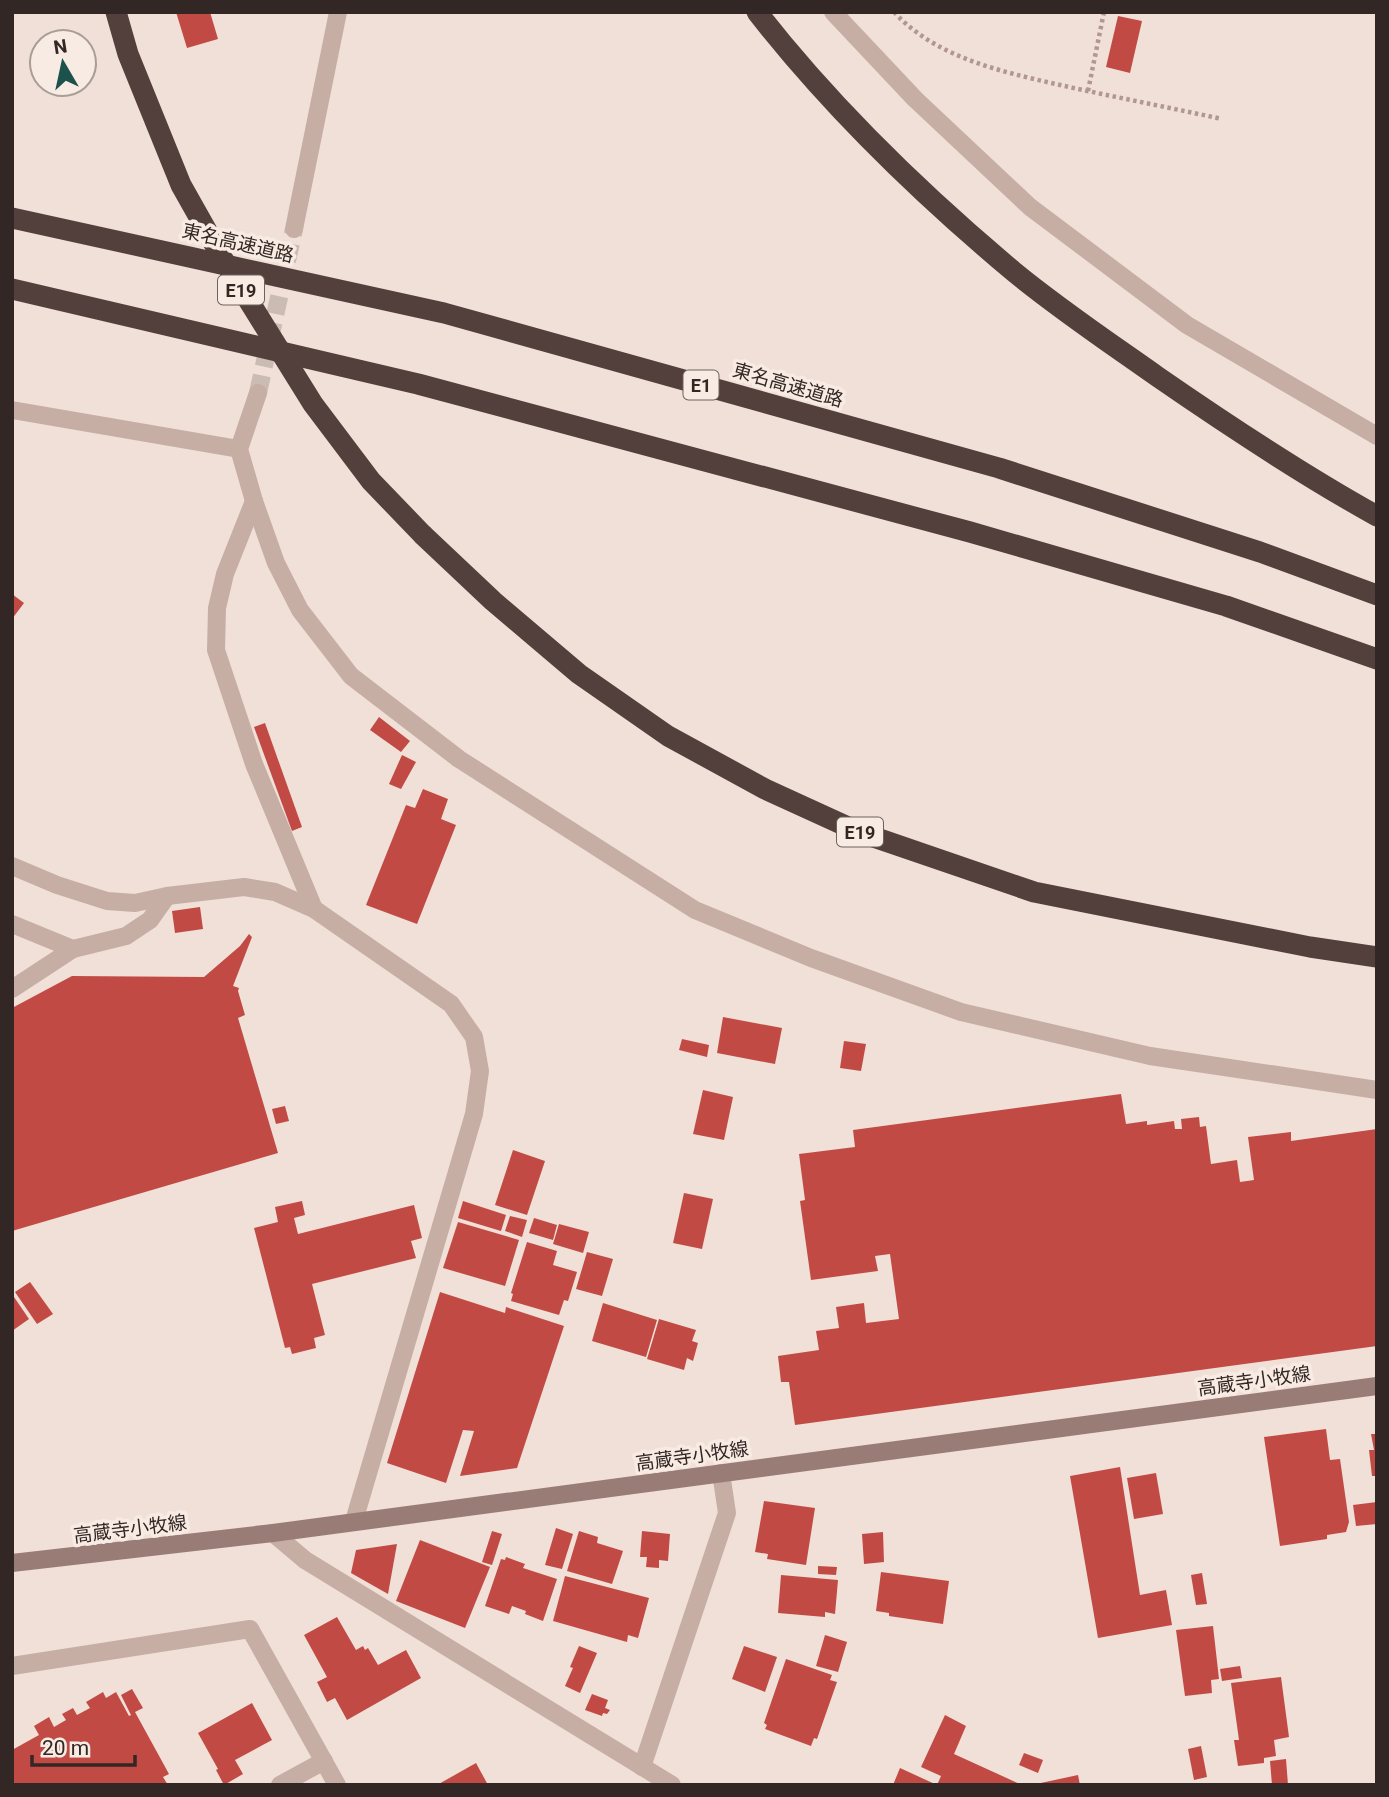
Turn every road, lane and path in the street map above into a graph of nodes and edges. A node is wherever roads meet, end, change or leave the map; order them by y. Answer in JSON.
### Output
{"nodes":[{"id":1,"x":116,"y":12,"type":"edge"},
{"id":2,"x":338,"y":12,"type":"edge"},
{"id":3,"x":757,"y":12,"type":"edge"},
{"id":4,"x":834,"y":12,"type":"edge"},
{"id":5,"x":894,"y":12,"type":"edge"},
{"id":6,"x":1104,"y":12,"type":"edge"},
{"id":7,"x":1088,"y":91,"type":"junction"},
{"id":8,"x":1222,"y":119,"type":"dead end"},
{"id":9,"x":12,"y":218,"type":"edge"},
{"id":10,"x":294,"y":229,"type":"tunnel mouth"},
{"id":11,"x":12,"y":289,"type":"edge"},
{"id":12,"x":258,"y":393,"type":"tunnel mouth"},
{"id":13,"x":12,"y":410,"type":"edge"},
{"id":14,"x":1377,"y":436,"type":"edge"},
{"id":15,"x":239,"y":449,"type":"junction"},
{"id":16,"x":254,"y":500,"type":"junction"},
{"id":17,"x":1377,"y":516,"type":"edge"},
{"id":18,"x":1377,"y":595,"type":"edge"},
{"id":19,"x":1377,"y":659,"type":"edge"},
{"id":20,"x":12,"y":866,"type":"edge"},
{"id":21,"x":167,"y":896,"type":"junction"},
{"id":22,"x":314,"y":909,"type":"junction"},
{"id":23,"x":12,"y":924,"type":"edge"},
{"id":24,"x":73,"y":949,"type":"junction"},
{"id":25,"x":1377,"y":957,"type":"edge"},
{"id":26,"x":12,"y":989,"type":"edge"},
{"id":27,"x":1377,"y":1090,"type":"edge"},
{"id":28,"x":1377,"y":1386,"type":"edge"},
{"id":29,"x":721,"y":1473,"type":"junction"},
{"id":30,"x":354,"y":1521,"type":"junction"},
{"id":31,"x":273,"y":1533,"type":"junction"},
{"id":32,"x":12,"y":1563,"type":"edge"},
{"id":33,"x":12,"y":1665,"type":"edge"},
{"id":34,"x":324,"y":1761,"type":"junction"},
{"id":35,"x":642,"y":1767,"type":"junction"},
{"id":36,"x":281,"y":1785,"type":"edge"},
{"id":37,"x":337,"y":1785,"type":"edge"},
{"id":38,"x":672,"y":1785,"type":"edge"}],
"edges":[{"from":1,"to":25,"type":"highway","number":"E19","bridge":true},
{"from":2,"to":10,"type":"street"},
{"from":3,"to":17,"type":"highway"},
{"from":4,"to":14,"type":"street"},
{"from":5,"to":7,"type":"path"},
{"from":6,"to":7,"type":"path"},
{"from":7,"to":8,"type":"path"},
{"from":9,"to":18,"type":"highway","name":"東名高速道路","number":"E1"},
{"from":11,"to":19,"type":"highway"},
{"from":12,"to":15,"type":"street"},
{"from":13,"to":15,"type":"street"},
{"from":15,"to":16,"type":"street"},
{"from":16,"to":22,"type":"street"},
{"from":16,"to":27,"type":"street"},
{"from":20,"to":21,"type":"street"},
{"from":21,"to":22,"type":"street"},
{"from":21,"to":24,"type":"street"},
{"from":22,"to":30,"type":"street"},
{"from":23,"to":24,"type":"street"},
{"from":24,"to":26,"type":"street"},
{"from":28,"to":29,"type":"main road","name":"高蔵寺小牧線"},
{"from":29,"to":30,"type":"main road","name":"高蔵寺小牧線"},
{"from":29,"to":35,"type":"street"},
{"from":30,"to":31,"type":"main road","name":"高蔵寺小牧線"},
{"from":31,"to":32,"type":"main road","name":"高蔵寺小牧線"},
{"from":31,"to":35,"type":"street"},
{"from":33,"to":34,"type":"street"},
{"from":34,"to":36,"type":"street"},
{"from":34,"to":37,"type":"street"},
{"from":35,"to":38,"type":"street"}]}
